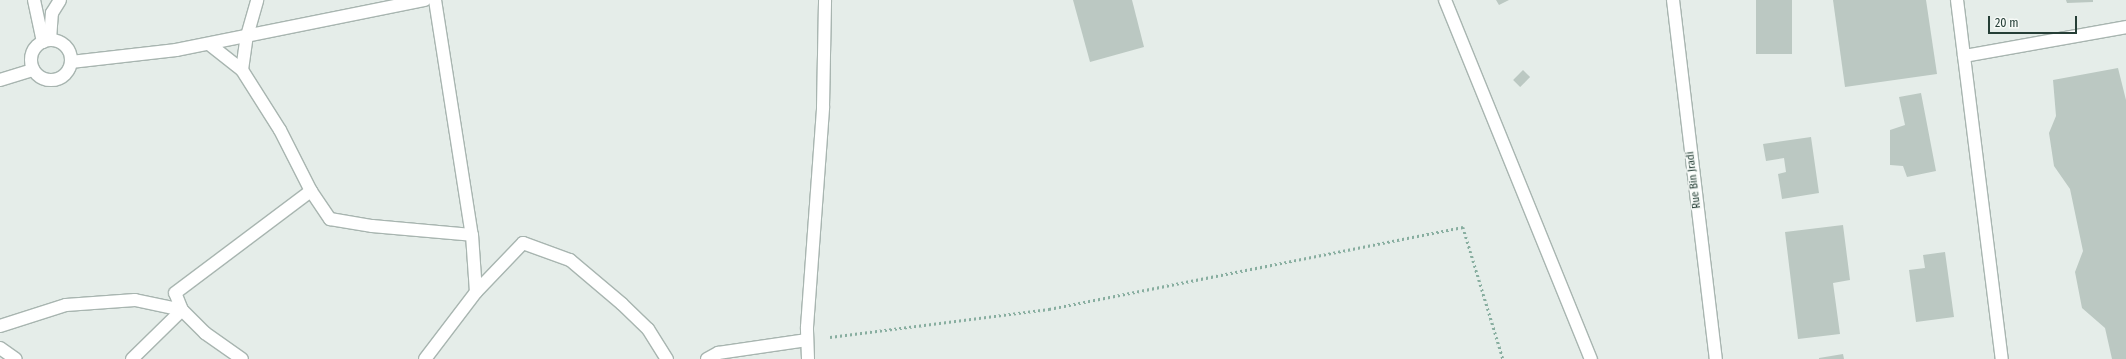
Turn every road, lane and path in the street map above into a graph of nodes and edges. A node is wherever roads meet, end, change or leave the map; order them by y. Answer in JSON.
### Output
{"nodes":[{"id":1,"x":34,"y":0,"type":"edge"},
{"id":2,"x":60,"y":0,"type":"edge"},
{"id":3,"x":257,"y":0,"type":"edge"},
{"id":4,"x":425,"y":0,"type":"edge"},
{"id":5,"x":434,"y":0,"type":"edge"},
{"id":6,"x":825,"y":0,"type":"edge"},
{"id":7,"x":1445,"y":0,"type":"edge"},
{"id":8,"x":1672,"y":0,"type":"edge"},
{"id":9,"x":1957,"y":0,"type":"edge"},
{"id":10,"x":2126,"y":27,"type":"edge"},
{"id":11,"x":248,"y":36,"type":"junction"},
{"id":12,"x":46,"y":41,"type":"junction"},
{"id":13,"x":209,"y":44,"type":"junction"},
{"id":14,"x":1964,"y":56,"type":"junction"},
{"id":15,"x":71,"y":62,"type":"junction"},
{"id":16,"x":33,"y":70,"type":"junction"},
{"id":17,"x":242,"y":70,"type":"junction"},
{"id":18,"x":0,"y":80,"type":"edge"},
{"id":19,"x":311,"y":191,"type":"junction"},
{"id":20,"x":472,"y":235,"type":"junction"},
{"id":21,"x":476,"y":292,"type":"junction"},
{"id":22,"x":182,"y":310,"type":"junction"},
{"id":23,"x":0,"y":326,"type":"edge"},
{"id":24,"x":807,"y":340,"type":"junction"},
{"id":25,"x":0,"y":348,"type":"edge"},
{"id":26,"x":235,"y":357,"type":"edge"},
{"id":27,"x":16,"y":359,"type":"edge"},
{"id":28,"x":132,"y":359,"type":"edge"},
{"id":29,"x":425,"y":359,"type":"edge"},
{"id":30,"x":667,"y":359,"type":"edge"},
{"id":31,"x":707,"y":359,"type":"edge"},
{"id":32,"x":808,"y":359,"type":"edge"},
{"id":33,"x":1504,"y":359,"type":"edge"},
{"id":34,"x":1591,"y":359,"type":"edge"},
{"id":35,"x":1716,"y":359,"type":"edge"},
{"id":36,"x":2002,"y":359,"type":"edge"}],
"edges":[{"from":1,"to":12,"type":"street"},
{"from":2,"to":12,"type":"street"},
{"from":3,"to":11,"type":"street"},
{"from":4,"to":11,"type":"street"},
{"from":5,"to":20,"type":"street"},
{"from":6,"to":24,"type":"street"},
{"from":7,"to":34,"type":"street"},
{"from":8,"to":35,"type":"street","name":"Rue Bin Jradi"},
{"from":9,"to":14,"type":"street"},
{"from":10,"to":14,"type":"street"},
{"from":11,"to":13,"type":"street"},
{"from":11,"to":17,"type":"street"},
{"from":12,"to":15,"type":"street"},
{"from":12,"to":16,"type":"street"},
{"from":13,"to":15,"type":"street"},
{"from":13,"to":17,"type":"street"},
{"from":14,"to":36,"type":"street"},
{"from":15,"to":16,"type":"street"},
{"from":16,"to":18,"type":"street"},
{"from":17,"to":19,"type":"street"},
{"from":19,"to":20,"type":"street"},
{"from":19,"to":22,"type":"street"},
{"from":20,"to":21,"type":"street"},
{"from":21,"to":29,"type":"street"},
{"from":21,"to":30,"type":"street"},
{"from":22,"to":23,"type":"street"},
{"from":22,"to":26,"type":"street"},
{"from":22,"to":28,"type":"street"},
{"from":24,"to":31,"type":"street"},
{"from":24,"to":32,"type":"street"},
{"from":24,"to":33,"type":"path"},
{"from":25,"to":27,"type":"street"}]}
